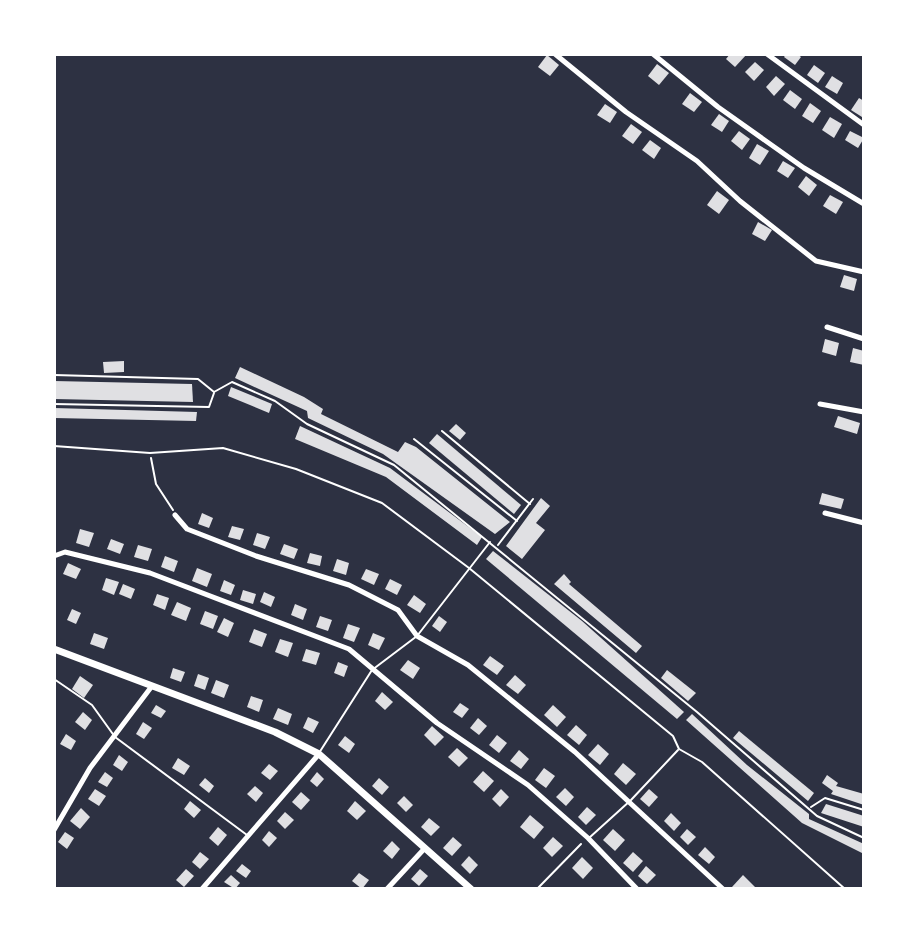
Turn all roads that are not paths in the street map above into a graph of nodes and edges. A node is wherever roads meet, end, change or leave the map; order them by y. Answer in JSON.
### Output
{"nodes":[{"id":1,"x":555,"y":54,"type":"edge"},
{"id":2,"x":653,"y":54,"type":"edge"},
{"id":3,"x":767,"y":54,"type":"edge"},
{"id":4,"x":864,"y":125,"type":"edge"},
{"id":5,"x":864,"y":204,"type":"edge"},
{"id":6,"x":864,"y":272,"type":"edge"},
{"id":7,"x":827,"y":327,"type":"dead end"},
{"id":8,"x":864,"y":339,"type":"edge"},
{"id":9,"x":54,"y":375,"type":"edge"},
{"id":10,"x":214,"y":392,"type":"junction"},
{"id":11,"x":54,"y":404,"type":"edge"},
{"id":12,"x":820,"y":404,"type":"dead end"},
{"id":13,"x":864,"y":412,"type":"edge"},
{"id":14,"x":442,"y":431,"type":"dead end"},
{"id":15,"x":414,"y":439,"type":"dead end"},
{"id":16,"x":54,"y":446,"type":"edge"},
{"id":17,"x":533,"y":499,"type":"dead end"},
{"id":18,"x":530,"y":504,"type":"junction"},
{"id":19,"x":825,"y":513,"type":"dead end"},
{"id":20,"x":175,"y":515,"type":"road end"},
{"id":21,"x":517,"y":521,"type":"junction"},
{"id":22,"x":864,"y":523,"type":"edge"},
{"id":23,"x":491,"y":541,"type":"junction"},
{"id":24,"x":497,"y":546,"type":"junction"},
{"id":25,"x":54,"y":556,"type":"edge"},
{"id":26,"x":469,"y":568,"type":"junction"},
{"id":27,"x":417,"y":636,"type":"junction"},
{"id":28,"x":54,"y":649,"type":"edge"},
{"id":29,"x":372,"y":670,"type":"junction"},
{"id":30,"x":54,"y":679,"type":"edge"},
{"id":31,"x":152,"y":686,"type":"junction"},
{"id":32,"x":115,"y":737,"type":"junction"},
{"id":33,"x":679,"y":749,"type":"junction"},
{"id":34,"x":319,"y":754,"type":"junction"},
{"id":35,"x":631,"y":800,"type":"junction"},
{"id":36,"x":810,"y":808,"type":"junction"},
{"id":37,"x":864,"y":810,"type":"edge"},
{"id":38,"x":54,"y":830,"type":"edge"},
{"id":39,"x":247,"y":836,"type":"junction"},
{"id":40,"x":588,"y":838,"type":"junction"},
{"id":41,"x":864,"y":838,"type":"edge"},
{"id":42,"x":425,"y":848,"type":"junction"},
{"id":43,"x":202,"y":889,"type":"edge"},
{"id":44,"x":387,"y":889,"type":"edge"},
{"id":45,"x":471,"y":889,"type":"edge"},
{"id":46,"x":637,"y":889,"type":"edge"},
{"id":47,"x":723,"y":889,"type":"edge"},
{"id":48,"x":845,"y":889,"type":"edge"}],
"edges":[{"from":1,"to":6,"type":"street"},
{"from":2,"to":5,"type":"street"},
{"from":3,"to":4,"type":"street"},
{"from":7,"to":8,"type":"street"},
{"from":9,"to":10,"type":"lane"},
{"from":10,"to":11,"type":"lane"},
{"from":10,"to":23,"type":"lane"},
{"from":12,"to":13,"type":"street"},
{"from":14,"to":18,"type":"lane"},
{"from":15,"to":21,"type":"lane"},
{"from":16,"to":26,"type":"lane"},
{"from":17,"to":18,"type":"lane"},
{"from":18,"to":21,"type":"lane"},
{"from":19,"to":22,"type":"street"},
{"from":20,"to":27,"type":"street"},
{"from":21,"to":24,"type":"lane"},
{"from":23,"to":24,"type":"lane"},
{"from":23,"to":26,"type":"lane"},
{"from":24,"to":36,"type":"lane"},
{"from":25,"to":29,"type":"street"},
{"from":26,"to":27,"type":"lane"},
{"from":26,"to":33,"type":"lane"},
{"from":27,"to":29,"type":"lane"},
{"from":27,"to":35,"type":"street"},
{"from":28,"to":31,"type":"main road"},
{"from":29,"to":34,"type":"lane"},
{"from":29,"to":40,"type":"street"},
{"from":30,"to":32,"type":"lane"},
{"from":31,"to":32,"type":"street"},
{"from":31,"to":34,"type":"main road"},
{"from":32,"to":38,"type":"street"},
{"from":32,"to":39,"type":"lane"},
{"from":33,"to":35,"type":"lane"},
{"from":33,"to":48,"type":"lane"},
{"from":34,"to":39,"type":"street"},
{"from":34,"to":42,"type":"main road"},
{"from":35,"to":40,"type":"lane"},
{"from":35,"to":47,"type":"street"},
{"from":36,"to":37,"type":"lane"},
{"from":36,"to":41,"type":"lane"},
{"from":39,"to":43,"type":"street"},
{"from":40,"to":46,"type":"street"},
{"from":42,"to":44,"type":"street"},
{"from":42,"to":45,"type":"main road"}]}
